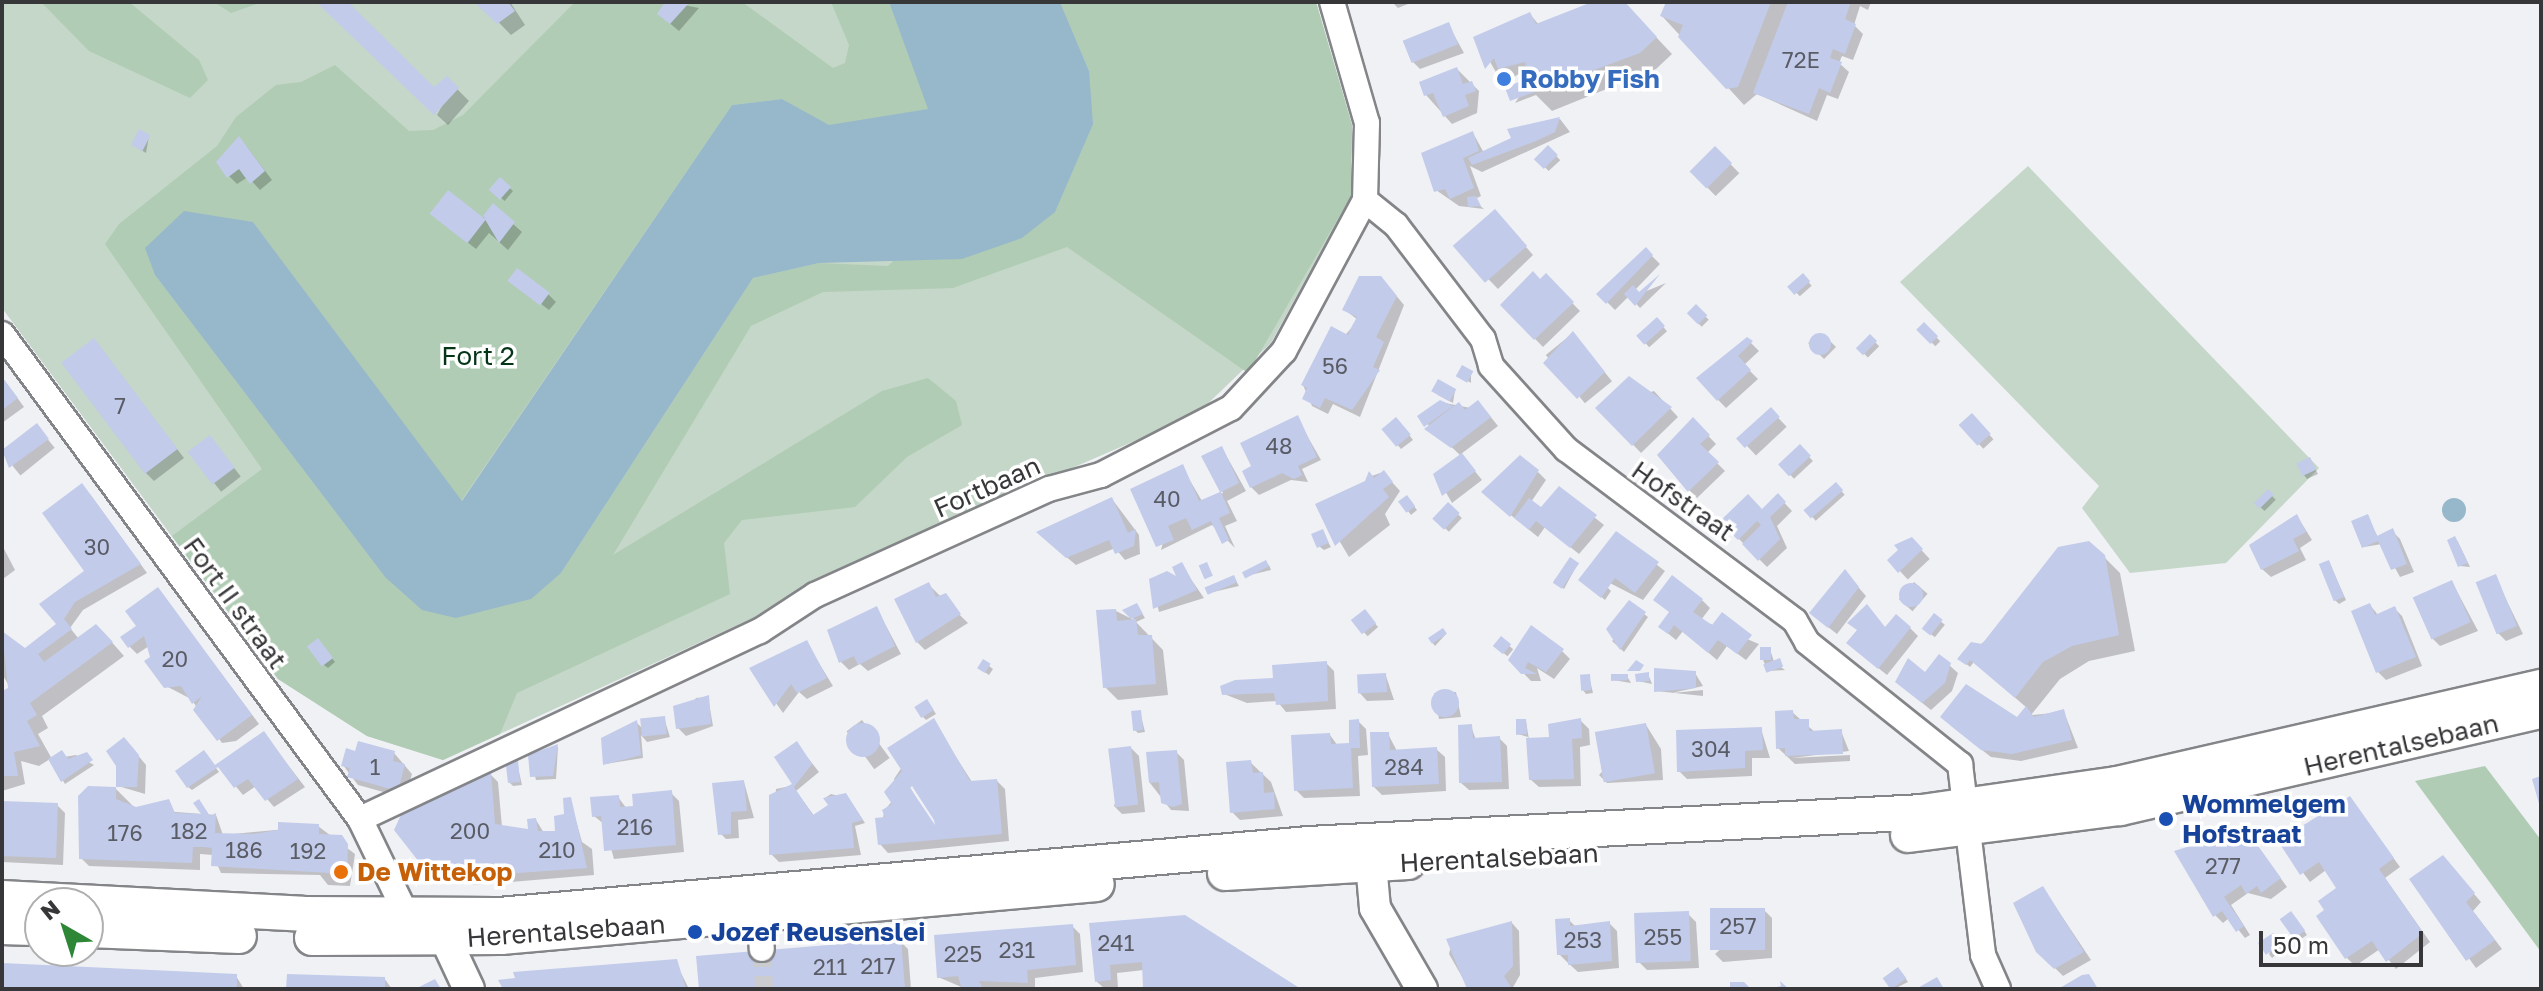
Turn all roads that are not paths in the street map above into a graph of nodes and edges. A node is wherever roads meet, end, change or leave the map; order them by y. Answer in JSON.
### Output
{"nodes":[{"id":1,"x":1332,"y":2,"type":"edge"},
{"id":2,"x":1365,"y":200,"type":"junction"},
{"id":3,"x":2,"y":334,"type":"edge"},
{"id":4,"x":2541,"y":687,"type":"edge"},
{"id":5,"x":2541,"y":711,"type":"edge"},
{"id":6,"x":1967,"y":818,"type":"junction"},
{"id":7,"x":360,"y":819,"type":"junction"},
{"id":8,"x":1370,"y":853,"type":"junction"},
{"id":9,"x":2,"y":898,"type":"edge"},
{"id":10,"x":407,"y":916,"type":"junction"},
{"id":11,"x":760,"y":916,"type":"junction"},
{"id":12,"x":2,"y":927,"type":"edge"},
{"id":13,"x":24,"y":928,"type":"edge"},
{"id":14,"x":458,"y":928,"type":"junction"},
{"id":15,"x":104,"y":930,"type":"edge"},
{"id":16,"x":762,"y":949,"type":"tunnel mouth"},
{"id":17,"x":469,"y":989,"type":"edge"},
{"id":18,"x":1422,"y":989,"type":"edge"},
{"id":19,"x":1998,"y":989,"type":"edge"}],
"edges":[{"from":1,"to":2,"type":"street","name":"Fortbaan"},
{"from":2,"to":6,"type":"street","name":"Hofstraat"},
{"from":2,"to":7,"type":"street","name":"Fortbaan"},
{"from":3,"to":7,"type":"street","name":"Fort II straat"},
{"from":4,"to":6,"type":"main road","name":"Herentalsebaan"},
{"from":5,"to":6,"type":"main road","name":"Herentalsebaan"},
{"from":6,"to":8,"type":"main road","name":"Herentalsebaan"},
{"from":6,"to":19,"type":"street","name":"Hofstraat"},
{"from":7,"to":10,"type":"street","name":"Fort II straat"},
{"from":8,"to":11,"type":"main road","name":"Herentalsebaan"},
{"from":8,"to":14,"type":"main road","name":"Herentalsebaan"},
{"from":8,"to":18,"type":"street"},
{"from":9,"to":10,"type":"main road","name":"Herentalsebaan"},
{"from":10,"to":14,"type":"main road","name":"Herentalsebaan"},
{"from":11,"to":14,"type":"main road","name":"Herentalsebaan"},
{"from":11,"to":16,"type":"street"},
{"from":12,"to":13,"type":"main road"},
{"from":14,"to":15,"type":"main road","name":"Herentalsebaan"},
{"from":14,"to":17,"type":"street"}]}
